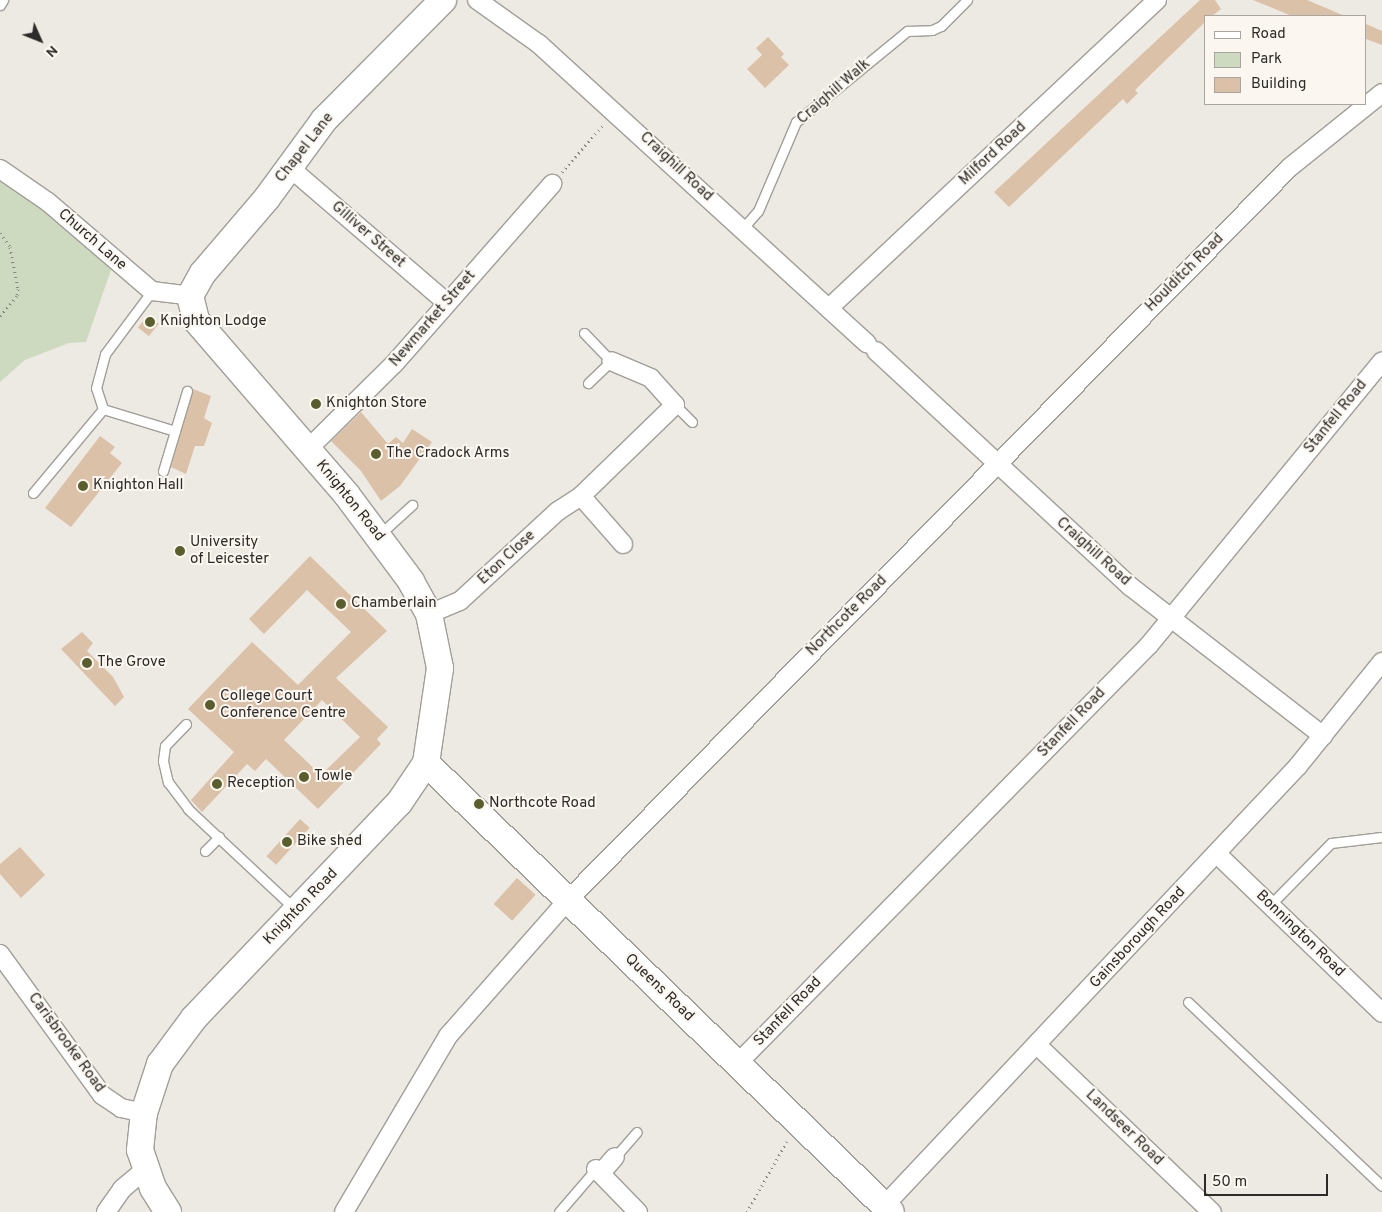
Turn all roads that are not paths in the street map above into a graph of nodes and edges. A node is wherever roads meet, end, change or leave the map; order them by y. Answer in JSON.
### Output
{"nodes":[{"id":1,"x":3,"y":0,"type":"edge"},
{"id":2,"x":443,"y":0,"type":"edge"},
{"id":3,"x":477,"y":0,"type":"edge"},
{"id":4,"x":967,"y":0,"type":"edge"},
{"id":5,"x":1157,"y":0,"type":"edge"},
{"id":6,"x":0,"y":5,"type":"edge"},
{"id":7,"x":1382,"y":93,"type":"edge"},
{"id":8,"x":289,"y":167,"type":"junction"},
{"id":9,"x":0,"y":169,"type":"edge"},
{"id":10,"x":552,"y":184,"type":"road end"},
{"id":11,"x":743,"y":228,"type":"junction"},
{"id":12,"x":148,"y":288,"type":"junction"},
{"id":13,"x":191,"y":303,"type":"junction"},
{"id":14,"x":447,"y":303,"type":"junction"},
{"id":15,"x":829,"y":308,"type":"junction"},
{"id":16,"x":584,"y":333,"type":"dead end"},
{"id":17,"x":611,"y":361,"type":"junction"},
{"id":18,"x":1382,"y":361,"type":"edge"},
{"id":19,"x":588,"y":383,"type":"dead end"},
{"id":20,"x":187,"y":391,"type":"dead end"},
{"id":21,"x":675,"y":405,"type":"junction"},
{"id":22,"x":103,"y":408,"type":"junction"},
{"id":23,"x":692,"y":422,"type":"dead end"},
{"id":24,"x":174,"y":431,"type":"junction"},
{"id":25,"x":308,"y":450,"type":"junction"},
{"id":26,"x":997,"y":464,"type":"junction"},
{"id":27,"x":163,"y":471,"type":"dead end"},
{"id":28,"x":32,"y":493,"type":"dead end"},
{"id":29,"x":582,"y":496,"type":"junction"},
{"id":30,"x":412,"y":505,"type":"dead end"},
{"id":31,"x":379,"y":535,"type":"junction"},
{"id":32,"x":624,"y":544,"type":"dead end"},
{"id":33,"x":429,"y":614,"type":"junction"},
{"id":34,"x":1172,"y":620,"type":"junction"},
{"id":35,"x":1382,"y":662,"type":"edge"},
{"id":36,"x":186,"y":724,"type":"dead end"},
{"id":37,"x":1323,"y":736,"type":"junction"},
{"id":38,"x":426,"y":763,"type":"junction"},
{"id":39,"x":218,"y":837,"type":"junction"},
{"id":40,"x":1382,"y":837,"type":"edge"},
{"id":41,"x":205,"y":852,"type":"dead end"},
{"id":42,"x":1217,"y":854,"type":"junction"},
{"id":43,"x":568,"y":900,"type":"junction"},
{"id":44,"x":1270,"y":905,"type":"junction"},
{"id":45,"x":297,"y":911,"type":"junction"},
{"id":46,"x":0,"y":954,"type":"edge"},
{"id":47,"x":1188,"y":1002,"type":"dead end"},
{"id":48,"x":1382,"y":1014,"type":"edge"},
{"id":49,"x":1037,"y":1045,"type":"junction"},
{"id":50,"x":737,"y":1064,"type":"junction"},
{"id":51,"x":144,"y":1114,"type":"junction"},
{"id":52,"x":637,"y":1132,"type":"dead end"},
{"id":53,"x":615,"y":1157,"type":"joint"},
{"id":54,"x":145,"y":1170,"type":"junction"},
{"id":55,"x":598,"y":1171,"type":"junction"},
{"id":56,"x":1382,"y":1186,"type":"edge"},
{"id":57,"x":887,"y":1209,"type":"edge"},
{"id":58,"x":106,"y":1212,"type":"edge"},
{"id":59,"x":168,"y":1212,"type":"edge"},
{"id":60,"x":344,"y":1212,"type":"edge"},
{"id":61,"x":559,"y":1212,"type":"edge"},
{"id":62,"x":638,"y":1212,"type":"edge"},
{"id":63,"x":1212,"y":1212,"type":"edge"}],
"edges":[{"from":1,"to":6,"type":"lane"},
{"from":2,"to":8,"type":"street","name":"Chapel Lane"},
{"from":3,"to":11,"type":"street","name":"Craighill Road"},
{"from":4,"to":11,"type":"lane","name":"Craighill Walk"},
{"from":5,"to":15,"type":"street","name":"Milford Road"},
{"from":7,"to":26,"type":"street","name":"Houlditch Road"},
{"from":8,"to":13,"type":"street","name":"Chapel Lane"},
{"from":8,"to":14,"type":"street","name":"Gilliver Street"},
{"from":9,"to":12,"type":"street","name":"Church Lane"},
{"from":10,"to":14,"type":"street","name":"Newmarket Street"},
{"from":11,"to":15,"type":"street","name":"Craighill Road"},
{"from":12,"to":13,"type":"street"},
{"from":12,"to":22,"type":"lane"},
{"from":13,"to":25,"type":"street","name":"Knighton Road"},
{"from":14,"to":25,"type":"street","name":"Newmarket Street"},
{"from":15,"to":26,"type":"street","name":"Craighill Road"},
{"from":16,"to":17,"type":"lane"},
{"from":17,"to":19,"type":"lane"},
{"from":17,"to":21,"type":"street"},
{"from":18,"to":34,"type":"street","name":"Stanfell Road"},
{"from":20,"to":24,"type":"lane"},
{"from":21,"to":23,"type":"lane"},
{"from":21,"to":29,"type":"street","name":"Eton Close"},
{"from":22,"to":24,"type":"lane"},
{"from":22,"to":28,"type":"lane"},
{"from":24,"to":27,"type":"lane"},
{"from":25,"to":31,"type":"street","name":"Knighton Road"},
{"from":26,"to":34,"type":"street","name":"Craighill Road"},
{"from":26,"to":43,"type":"street","name":"Northcote Road"},
{"from":29,"to":32,"type":"street"},
{"from":29,"to":33,"type":"street","name":"Eton Close"},
{"from":30,"to":31,"type":"lane"},
{"from":31,"to":33,"type":"street","name":"Knighton Road"},
{"from":33,"to":38,"type":"street","name":"Knighton Road"},
{"from":34,"to":37,"type":"street","name":"Craighill Road"},
{"from":34,"to":50,"type":"street","name":"Stanfell Road"},
{"from":35,"to":37,"type":"street","name":"Gainsborough Road"},
{"from":36,"to":39,"type":"lane"},
{"from":37,"to":42,"type":"street","name":"Gainsborough Road"},
{"from":38,"to":43,"type":"street","name":"Queens Road"},
{"from":38,"to":45,"type":"street","name":"Knighton Road"},
{"from":39,"to":41,"type":"lane"},
{"from":39,"to":45,"type":"lane"},
{"from":40,"to":44,"type":"lane"},
{"from":42,"to":44,"type":"street","name":"Bonnington Road"},
{"from":42,"to":49,"type":"street","name":"Gainsborough Road"},
{"from":43,"to":50,"type":"street","name":"Queens Road"},
{"from":43,"to":60,"type":"street","name":"Northcote Road"},
{"from":44,"to":48,"type":"street","name":"Bonnington Road"},
{"from":45,"to":51,"type":"street","name":"Knighton Road"},
{"from":46,"to":51,"type":"street","name":"Carisbrooke Road"},
{"from":47,"to":56,"type":"lane"},
{"from":49,"to":57,"type":"street","name":"Gainsborough Road"},
{"from":49,"to":63,"type":"street","name":"Landseer Road"},
{"from":50,"to":57,"type":"street","name":"Queens Road"},
{"from":51,"to":54,"type":"street","name":"Knighton Road"},
{"from":52,"to":53,"type":"lane"},
{"from":53,"to":55,"type":"street"},
{"from":54,"to":58,"type":"street"},
{"from":54,"to":59,"type":"street","name":"Knighton Road"},
{"from":55,"to":61,"type":"lane"},
{"from":55,"to":62,"type":"street"}]}
